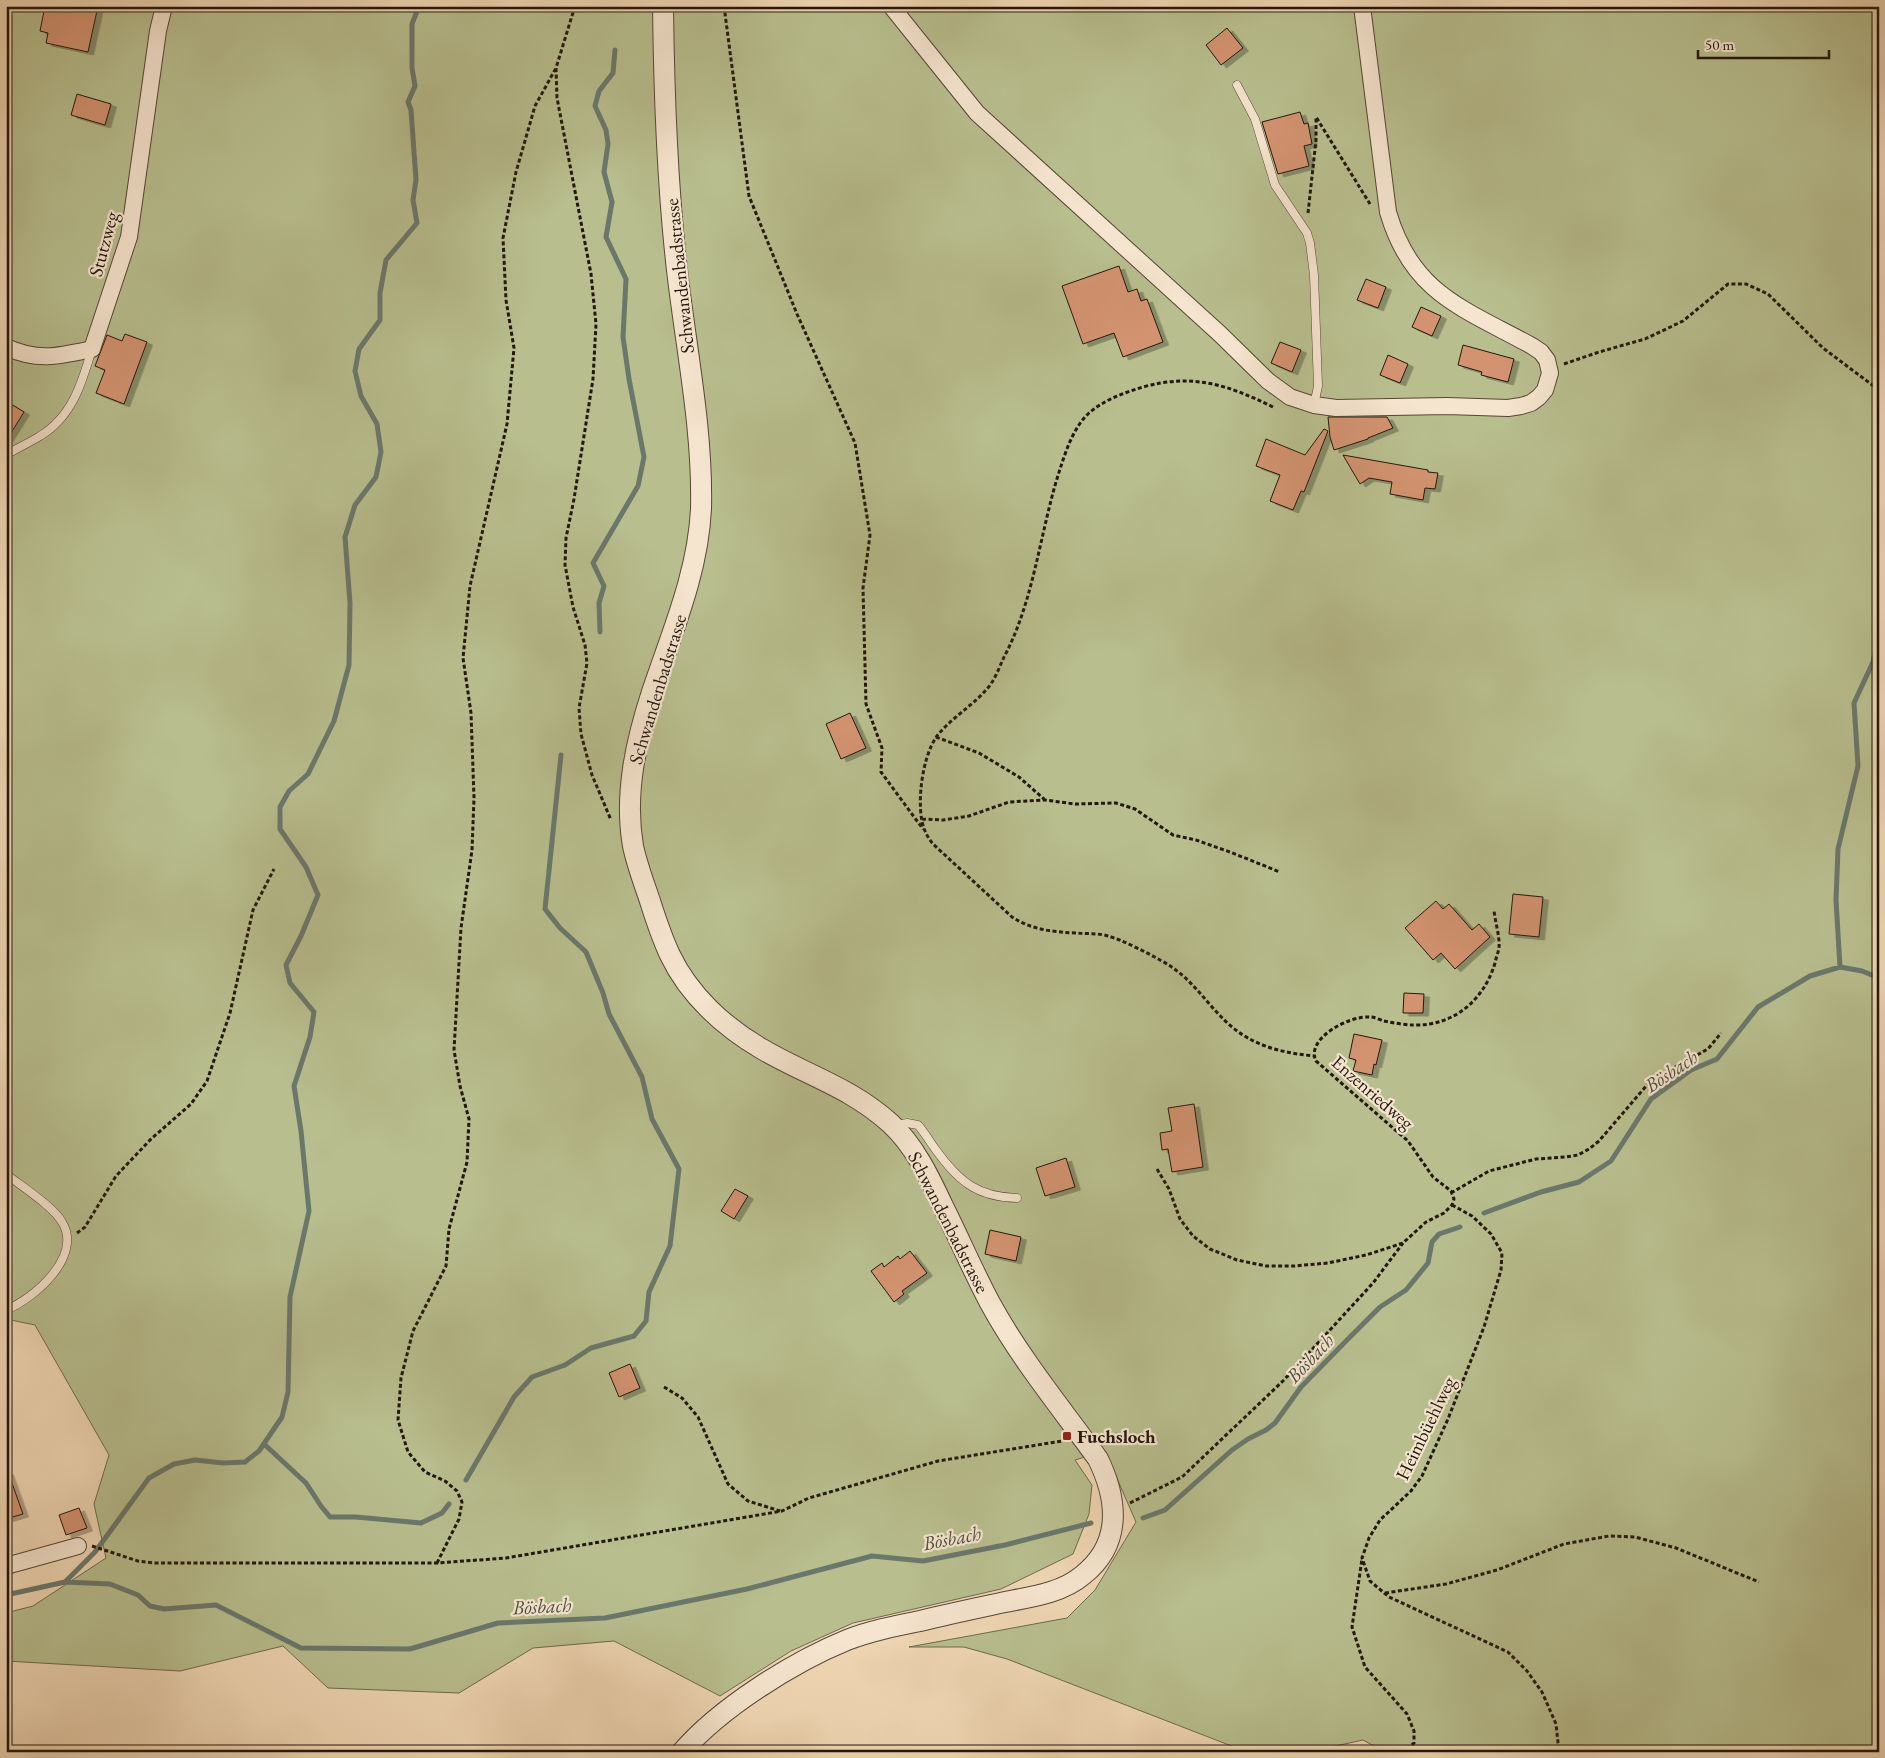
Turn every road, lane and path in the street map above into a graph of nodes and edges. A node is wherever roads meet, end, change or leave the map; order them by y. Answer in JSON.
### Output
{"nodes":[{"id":1,"x":164,"y":6,"type":"edge"},
{"id":2,"x":575,"y":6,"type":"edge"},
{"id":3,"x":663,"y":6,"type":"edge"},
{"id":4,"x":724,"y":6,"type":"edge"},
{"id":5,"x":891,"y":6,"type":"edge"},
{"id":6,"x":1362,"y":6,"type":"edge"},
{"id":7,"x":556,"y":68,"type":"junction"},
{"id":8,"x":1237,"y":85,"type":"dead end"},
{"id":9,"x":1374,"y":210,"type":"dead end"},
{"id":10,"x":1307,"y":233,"type":"junction"},
{"id":11,"x":6,"y":348,"type":"edge"},
{"id":12,"x":92,"y":349,"type":"junction"},
{"id":13,"x":1550,"y":368,"type":"junction"},
{"id":14,"x":1879,"y":390,"type":"edge"},
{"id":15,"x":1240,"y":391,"type":"dead end"},
{"id":16,"x":1314,"y":405,"type":"junction"},
{"id":17,"x":6,"y":455,"type":"edge"},
{"id":18,"x":936,"y":737,"type":"junction"},
{"id":19,"x":1045,"y":800,"type":"junction"},
{"id":20,"x":922,"y":820,"type":"junction"},
{"id":21,"x":612,"y":824,"type":"dead end"},
{"id":22,"x":925,"y":832,"type":"junction"},
{"id":23,"x":274,"y":869,"type":"dead end"},
{"id":24,"x":1280,"y":872,"type":"dead end"},
{"id":25,"x":1494,"y":910,"type":"dead end"},
{"id":26,"x":1721,"y":1032,"type":"dead end"},
{"id":27,"x":1314,"y":1056,"type":"junction"},
{"id":28,"x":894,"y":1126,"type":"junction"},
{"id":29,"x":1156,"y":1169,"type":"dead end"},
{"id":30,"x":6,"y":1174,"type":"edge"},
{"id":31,"x":1452,"y":1193,"type":"junction"},
{"id":32,"x":1017,"y":1198,"type":"dead end"},
{"id":33,"x":1452,"y":1205,"type":"junction"},
{"id":34,"x":67,"y":1236,"type":"junction"},
{"id":35,"x":1404,"y":1242,"type":"junction"},
{"id":36,"x":6,"y":1310,"type":"edge"},
{"id":37,"x":664,"y":1388,"type":"dead end"},
{"id":38,"x":1082,"y":1438,"type":"junction"},
{"id":39,"x":1114,"y":1511,"type":"junction"},
{"id":40,"x":782,"y":1512,"type":"junction"},
{"id":41,"x":86,"y":1546,"type":"joint"},
{"id":42,"x":1362,"y":1558,"type":"junction"},
{"id":43,"x":437,"y":1563,"type":"junction"},
{"id":44,"x":6,"y":1566,"type":"edge"},
{"id":45,"x":1759,"y":1582,"type":"dead end"},
{"id":46,"x":1384,"y":1593,"type":"junction"},
{"id":47,"x":682,"y":1752,"type":"edge"},
{"id":48,"x":1355,"y":1752,"type":"edge"},
{"id":49,"x":1559,"y":1752,"type":"edge"}],
"edges":[{"from":1,"to":12,"type":"street","name":"Stutzweg"},
{"from":2,"to":7,"type":"path"},
{"from":3,"to":28,"type":"street","name":"Schwandenbadstrasse"},
{"from":4,"to":22,"type":"path"},
{"from":5,"to":16,"type":"street"},
{"from":6,"to":13,"type":"street"},
{"from":7,"to":21,"type":"path"},
{"from":7,"to":43,"type":"path"},
{"from":8,"to":10,"type":"lane"},
{"from":9,"to":10,"type":"path"},
{"from":10,"to":16,"type":"lane"},
{"from":11,"to":12,"type":"street"},
{"from":12,"to":17,"type":"lane","name":"Stutzweg"},
{"from":13,"to":14,"type":"path"},
{"from":13,"to":16,"type":"street"},
{"from":15,"to":18,"type":"path"},
{"from":18,"to":19,"type":"path"},
{"from":18,"to":20,"type":"path"},
{"from":19,"to":20,"type":"path"},
{"from":19,"to":24,"type":"path"},
{"from":20,"to":22,"type":"path"},
{"from":22,"to":27,"type":"path"},
{"from":23,"to":34,"type":"path"},
{"from":25,"to":27,"type":"path","name":"Enzenriedweg"},
{"from":26,"to":31,"type":"path"},
{"from":27,"to":31,"type":"path","name":"Enzenriedweg"},
{"from":28,"to":32,"type":"lane"},
{"from":28,"to":38,"type":"street","name":"Schwandenbadstrasse"},
{"from":29,"to":35,"type":"path"},
{"from":30,"to":34,"type":"lane"},
{"from":31,"to":33,"type":"path"},
{"from":33,"to":35,"type":"path"},
{"from":33,"to":42,"type":"path","name":"Heimbüehlweg"},
{"from":34,"to":36,"type":"lane"},
{"from":35,"to":39,"type":"path"},
{"from":37,"to":40,"type":"path"},
{"from":38,"to":39,"type":"street","name":"Schwandenbadstrasse"},
{"from":38,"to":40,"type":"path"},
{"from":39,"to":47,"type":"street","name":"Schwandenbadstrasse"},
{"from":40,"to":43,"type":"path"},
{"from":41,"to":43,"type":"path"},
{"from":41,"to":44,"type":"street"},
{"from":42,"to":46,"type":"path"},
{"from":42,"to":48,"type":"path","name":"Heimbüehlweg"},
{"from":45,"to":46,"type":"path"},
{"from":46,"to":49,"type":"path"}]}
